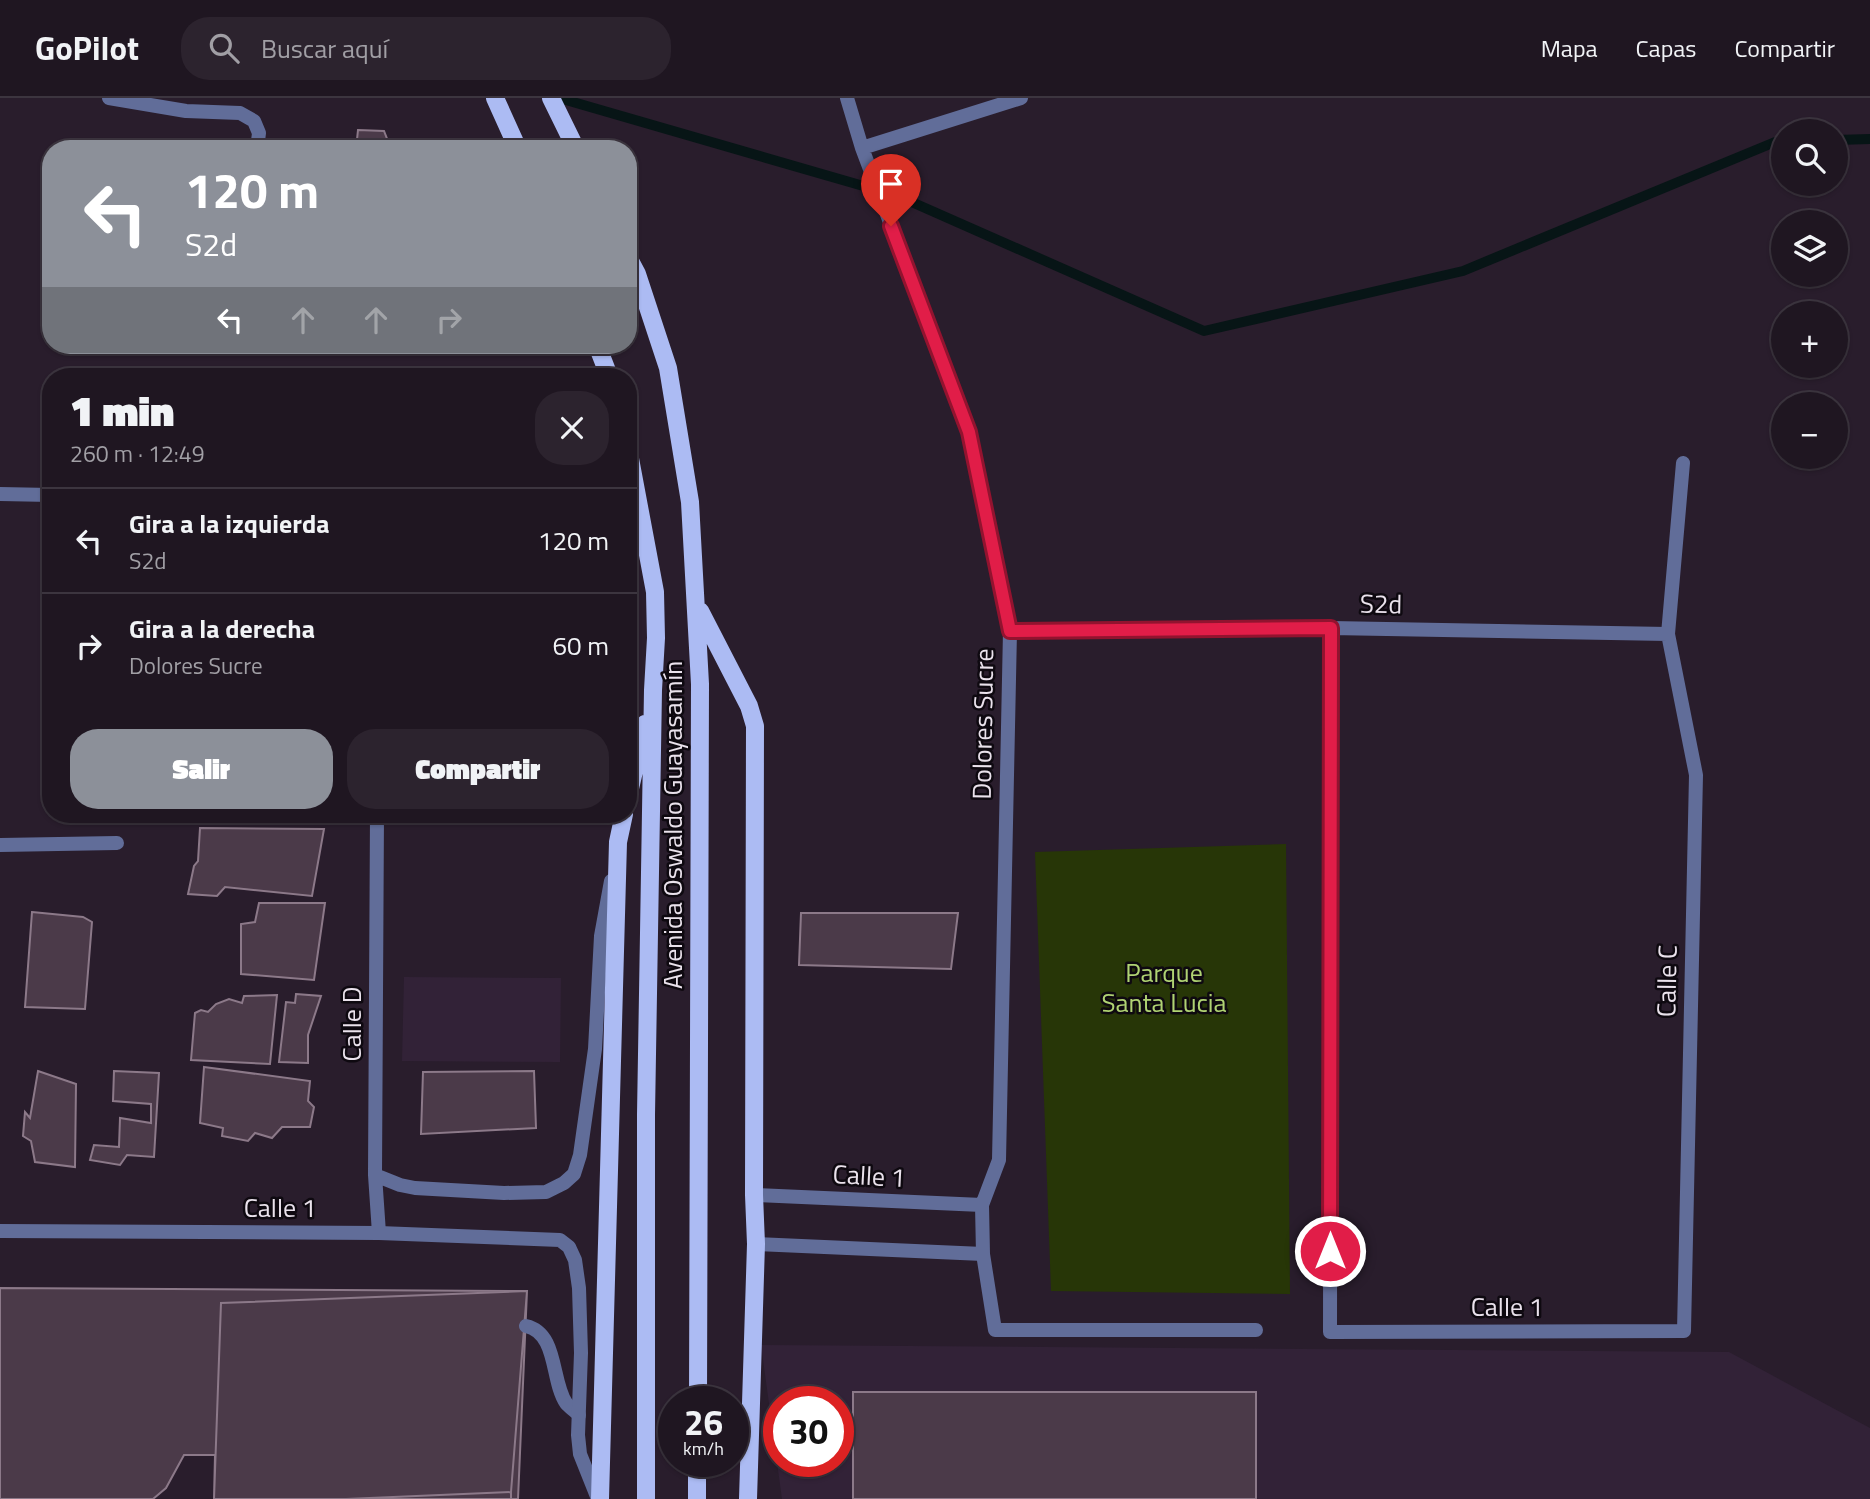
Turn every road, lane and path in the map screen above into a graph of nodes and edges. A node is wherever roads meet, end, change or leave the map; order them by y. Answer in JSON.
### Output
{"nodes":[{"id":1,"x":109,"y":98,"type":"edge"},
{"id":2,"x":495,"y":98,"type":"edge"},
{"id":3,"x":551,"y":98,"type":"edge"},
{"id":4,"x":847,"y":98,"type":"edge"},
{"id":5,"x":1021,"y":98,"type":"edge"},
{"id":6,"x":258,"y":140,"type":"edge"},
{"id":7,"x":514,"y":140,"type":"edge"},
{"id":8,"x":572,"y":140,"type":"edge"},
{"id":9,"x":862,"y":148,"type":"junction"},
{"id":10,"x":637,"y":274,"type":"edge"},
{"id":11,"x":1683,"y":463,"type":"dead end"},
{"id":12,"x":0,"y":494,"type":"edge"},
{"id":13,"x":42,"y":495,"type":"edge"},
{"id":14,"x":637,"y":497,"type":"edge"},
{"id":15,"x":696,"y":605,"type":"junction"},
{"id":16,"x":1331,"y":628,"type":"junction"},
{"id":17,"x":1010,"y":631,"type":"junction"},
{"id":18,"x":1668,"y":634,"type":"junction"},
{"id":19,"x":653,"y":690,"type":"junction"},
{"id":20,"x":637,"y":758,"type":"edge"},
{"id":21,"x":377,"y":823,"type":"edge"},
{"id":22,"x":622,"y":823,"type":"edge"},
{"id":23,"x":618,"y":842,"type":"junction"},
{"id":24,"x":117,"y":843,"type":"dead end"},
{"id":25,"x":0,"y":845,"type":"edge"},
{"id":26,"x":375,"y":1175,"type":"junction"},
{"id":27,"x":754,"y":1195,"type":"junction"},
{"id":28,"x":982,"y":1205,"type":"junction"},
{"id":29,"x":0,"y":1231,"type":"edge"},
{"id":30,"x":379,"y":1233,"type":"junction"},
{"id":31,"x":756,"y":1244,"type":"junction"},
{"id":32,"x":983,"y":1254,"type":"junction"},
{"id":33,"x":526,"y":1326,"type":"dead end"},
{"id":34,"x":1256,"y":1330,"type":"dead end"},
{"id":35,"x":1684,"y":1331,"type":"joint"},
{"id":36,"x":698,"y":1386,"type":"edge"},
{"id":37,"x":579,"y":1415,"type":"junction"},
{"id":38,"x":697,"y":1477,"type":"edge"},
{"id":39,"x":599,"y":1499,"type":"edge"},
{"id":40,"x":646,"y":1499,"type":"edge"},
{"id":41,"x":697,"y":1499,"type":"edge"},
{"id":42,"x":748,"y":1499,"type":"edge"}],
"edges":[{"from":1,"to":6,"type":"street"},
{"from":2,"to":7,"type":"main road"},
{"from":3,"to":8,"type":"main road"},
{"from":4,"to":9,"type":"street","name":"Dolores Sucre"},
{"from":5,"to":9,"type":"street"},
{"from":9,"to":17,"type":"street","name":"Dolores Sucre"},
{"from":10,"to":15,"type":"main road","name":"Avenida Oswaldo Guayasamín"},
{"from":11,"to":18,"type":"street","name":"Calle C"},
{"from":12,"to":13,"type":"street"},
{"from":14,"to":19,"type":"main road","name":"Avenida Oswaldo Guayasamín"},
{"from":15,"to":27,"type":"main road"},
{"from":15,"to":36,"type":"main road","name":"Avenida Oswaldo Guayasamín"},
{"from":16,"to":17,"type":"street","name":"S2d"},
{"from":16,"to":18,"type":"street","name":"S2d"},
{"from":16,"to":35,"type":"street","name":"Calle 1"},
{"from":17,"to":28,"type":"street","name":"Dolores Sucre"},
{"from":18,"to":35,"type":"street","name":"Calle C"},
{"from":19,"to":20,"type":"main road"},
{"from":19,"to":40,"type":"main road","name":"Avenida Oswaldo Guayasamín"},
{"from":21,"to":26,"type":"street","name":"Calle D"},
{"from":22,"to":23,"type":"main road"},
{"from":23,"to":26,"type":"street"},
{"from":23,"to":39,"type":"main road"},
{"from":24,"to":25,"type":"street"},
{"from":26,"to":30,"type":"street","name":"Calle D"},
{"from":27,"to":28,"type":"street","name":"Calle 1"},
{"from":27,"to":31,"type":"main road"},
{"from":28,"to":32,"type":"street","name":"Dolores Sucre"},
{"from":29,"to":30,"type":"street","name":"Calle 1"},
{"from":30,"to":37,"type":"street","name":"Calle 1"},
{"from":31,"to":32,"type":"street"},
{"from":31,"to":42,"type":"main road"},
{"from":32,"to":34,"type":"street","name":"Dolores Sucre"},
{"from":33,"to":37,"type":"street"},
{"from":37,"to":39,"type":"street"},
{"from":38,"to":41,"type":"main road"}]}
